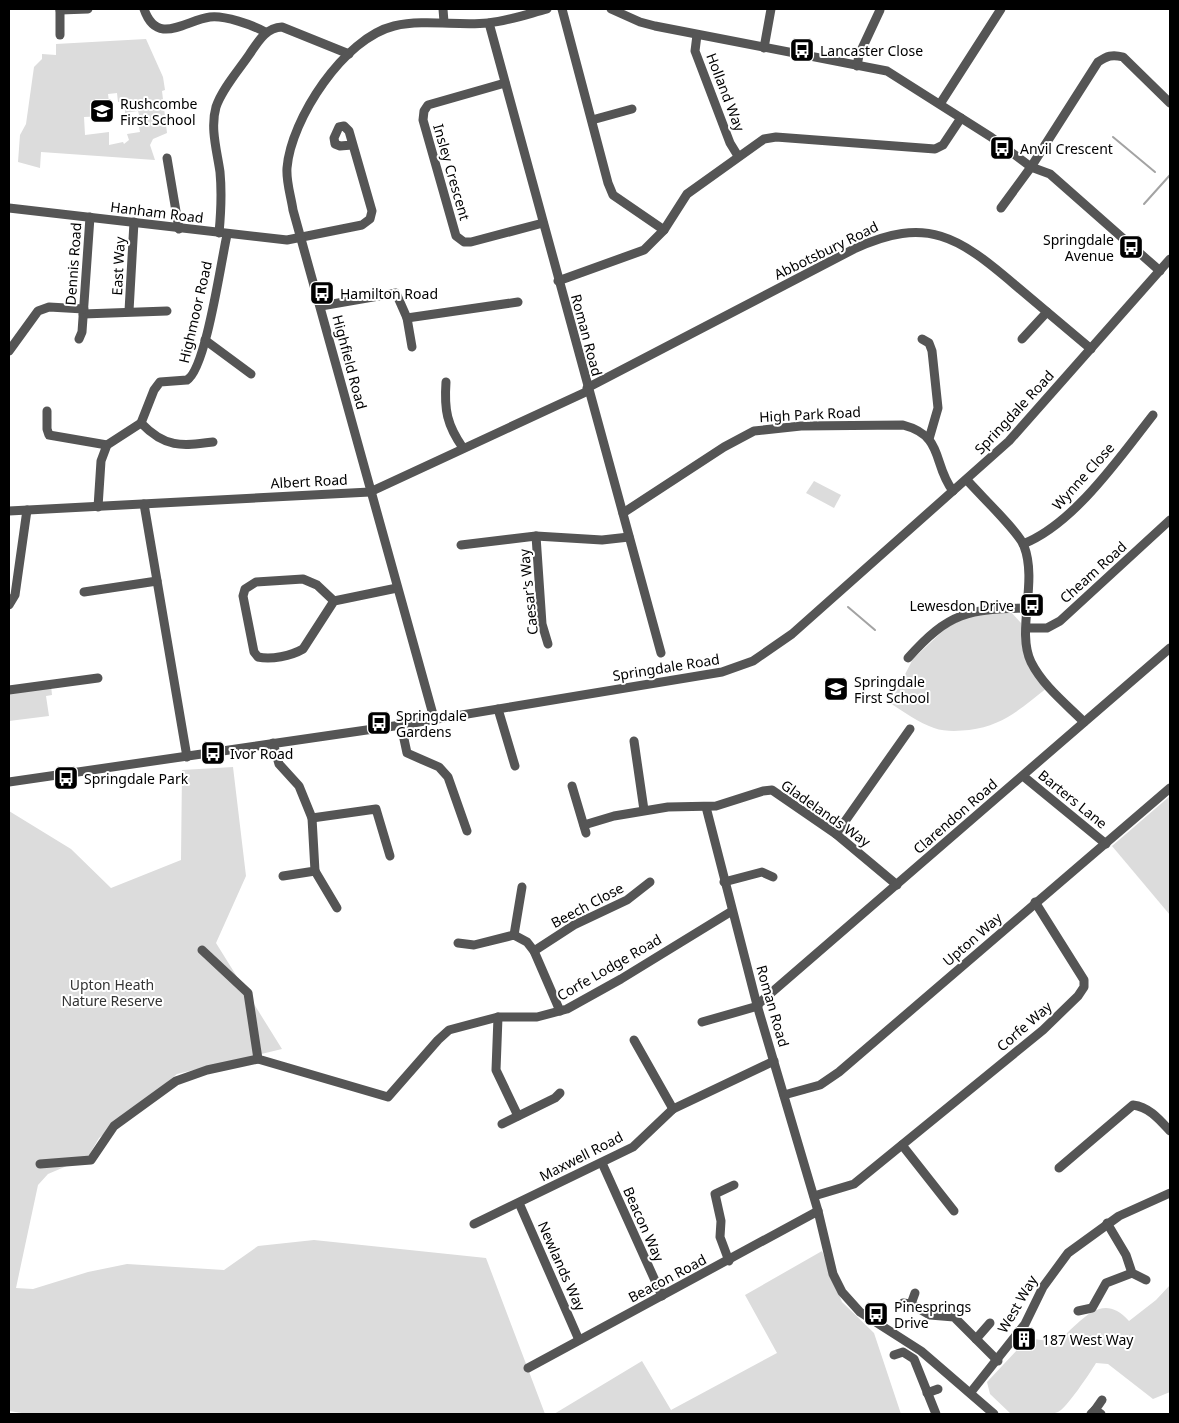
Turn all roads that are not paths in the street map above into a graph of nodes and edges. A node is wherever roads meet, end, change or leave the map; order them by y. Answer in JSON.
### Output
{"nodes":[{"id":1,"x":88,"y":9,"type":"edge"},
{"id":2,"x":144,"y":9,"type":"edge"},
{"id":3,"x":443,"y":9,"type":"edge"},
{"id":4,"x":547,"y":9,"type":"edge"},
{"id":5,"x":562,"y":9,"type":"edge"},
{"id":6,"x":771,"y":9,"type":"edge"},
{"id":7,"x":1001,"y":9,"type":"edge"},
{"id":8,"x":60,"y":10,"type":"edge"},
{"id":9,"x":615,"y":10,"type":"edge"},
{"id":10,"x":880,"y":10,"type":"edge"},
{"id":11,"x":444,"y":22,"type":"junction"},
{"id":12,"x":489,"y":23,"type":"junction"},
{"id":13,"x":265,"y":32,"type":"junction"},
{"id":14,"x":60,"y":35,"type":"dead end"},
{"id":15,"x":697,"y":35,"type":"junction"},
{"id":16,"x":764,"y":48,"type":"junction"},
{"id":17,"x":348,"y":54,"type":"junction"},
{"id":18,"x":857,"y":66,"type":"junction"},
{"id":19,"x":505,"y":83,"type":"junction"},
{"id":20,"x":1170,"y":103,"type":"edge"},
{"id":21,"x":940,"y":104,"type":"junction"},
{"id":22,"x":632,"y":109,"type":"dead end"},
{"id":23,"x":962,"y":118,"type":"junction"},
{"id":24,"x":592,"y":120,"type":"junction"},
{"id":25,"x":352,"y":145,"type":"dead end"},
{"id":26,"x":738,"y":156,"type":"junction"},
{"id":27,"x":167,"y":158,"type":"dead end"},
{"id":28,"x":1031,"y":167,"type":"junction"},
{"id":29,"x":9,"y":208,"type":"edge"},
{"id":30,"x":1001,"y":208,"type":"dead end"},
{"id":31,"x":90,"y":217,"type":"junction"},
{"id":32,"x":134,"y":222,"type":"junction"},
{"id":33,"x":543,"y":223,"type":"junction"},
{"id":34,"x":179,"y":228,"type":"junction"},
{"id":35,"x":664,"y":230,"type":"junction"},
{"id":36,"x":223,"y":234,"type":"junction"},
{"id":37,"x":302,"y":239,"type":"junction"},
{"id":38,"x":1170,"y":259,"type":"edge"},
{"id":39,"x":1160,"y":271,"type":"junction"},
{"id":40,"x":558,"y":280,"type":"junction"},
{"id":41,"x":518,"y":302,"type":"dead end"},
{"id":42,"x":320,"y":306,"type":"junction"},
{"id":43,"x":84,"y":311,"type":"junction"},
{"id":44,"x":129,"y":311,"type":"junction"},
{"id":45,"x":167,"y":311,"type":"dead end"},
{"id":46,"x":1047,"y":312,"type":"junction"},
{"id":47,"x":407,"y":318,"type":"junction"},
{"id":48,"x":79,"y":339,"type":"dead end"},
{"id":49,"x":922,"y":339,"type":"dead end"},
{"id":50,"x":1022,"y":339,"type":"dead end"},
{"id":51,"x":205,"y":340,"type":"junction"},
{"id":52,"x":412,"y":347,"type":"dead end"},
{"id":53,"x":1091,"y":350,"type":"junction"},
{"id":54,"x":9,"y":352,"type":"edge"},
{"id":55,"x":251,"y":374,"type":"dead end"},
{"id":56,"x":446,"y":382,"type":"dead end"},
{"id":57,"x":588,"y":390,"type":"junction"},
{"id":58,"x":47,"y":411,"type":"dead end"},
{"id":59,"x":1153,"y":415,"type":"dead end"},
{"id":60,"x":141,"y":423,"type":"junction"},
{"id":61,"x":929,"y":439,"type":"junction"},
{"id":62,"x":213,"y":442,"type":"dead end"},
{"id":63,"x":107,"y":445,"type":"junction"},
{"id":64,"x":463,"y":448,"type":"junction"},
{"id":65,"x":966,"y":480,"type":"junction"},
{"id":66,"x":953,"y":491,"type":"junction"},
{"id":67,"x":370,"y":492,"type":"junction"},
{"id":68,"x":144,"y":504,"type":"junction"},
{"id":69,"x":98,"y":507,"type":"junction"},
{"id":70,"x":27,"y":510,"type":"junction"},
{"id":71,"x":9,"y":511,"type":"edge"},
{"id":72,"x":623,"y":512,"type":"junction"},
{"id":73,"x":1170,"y":520,"type":"edge"},
{"id":74,"x":536,"y":536,"type":"junction"},
{"id":75,"x":630,"y":537,"type":"junction"},
{"id":76,"x":1023,"y":544,"type":"junction"},
{"id":77,"x":462,"y":545,"type":"dead end"},
{"id":78,"x":157,"y":581,"type":"junction"},
{"id":79,"x":397,"y":588,"type":"junction"},
{"id":80,"x":84,"y":592,"type":"dead end"},
{"id":81,"x":334,"y":601,"type":"junction"},
{"id":82,"x":9,"y":605,"type":"edge"},
{"id":83,"x":1028,"y":608,"type":"junction"},
{"id":84,"x":1027,"y":628,"type":"junction"},
{"id":85,"x":548,"y":644,"type":"dead end"},
{"id":86,"x":1170,"y":648,"type":"edge"},
{"id":87,"x":661,"y":653,"type":"dead end"},
{"id":88,"x":908,"y":658,"type":"dead end"},
{"id":89,"x":98,"y":678,"type":"dead end"},
{"id":90,"x":9,"y":690,"type":"edge"},
{"id":91,"x":498,"y":709,"type":"junction"},
{"id":92,"x":434,"y":718,"type":"junction"},
{"id":93,"x":1084,"y":722,"type":"junction"},
{"id":94,"x":401,"y":724,"type":"junction"},
{"id":95,"x":910,"y":729,"type":"dead end"},
{"id":96,"x":634,"y":742,"type":"dead end"},
{"id":97,"x":273,"y":743,"type":"junction"},
{"id":98,"x":186,"y":756,"type":"junction"},
{"id":99,"x":515,"y":766,"type":"dead end"},
{"id":100,"x":1023,"y":776,"type":"junction"},
{"id":101,"x":9,"y":782,"type":"edge"},
{"id":102,"x":572,"y":786,"type":"dead end"},
{"id":103,"x":1170,"y":788,"type":"edge"},
{"id":104,"x":706,"y":807,"type":"junction"},
{"id":105,"x":644,"y":810,"type":"junction"},
{"id":106,"x":312,"y":818,"type":"junction"},
{"id":107,"x":467,"y":832,"type":"dead end"},
{"id":108,"x":836,"y":834,"type":"junction"},
{"id":109,"x":1106,"y":844,"type":"junction"},
{"id":110,"x":390,"y":856,"type":"dead end"},
{"id":111,"x":315,"y":871,"type":"junction"},
{"id":112,"x":283,"y":876,"type":"dead end"},
{"id":113,"x":773,"y":878,"type":"dead end"},
{"id":114,"x":650,"y":882,"type":"dead end"},
{"id":115,"x":724,"y":882,"type":"junction"},
{"id":116,"x":897,"y":885,"type":"junction"},
{"id":117,"x":522,"y":886,"type":"dead end"},
{"id":118,"x":1035,"y":902,"type":"junction"},
{"id":119,"x":337,"y":908,"type":"dead end"},
{"id":120,"x":732,"y":911,"type":"junction"},
{"id":121,"x":514,"y":935,"type":"junction"},
{"id":122,"x":458,"y":943,"type":"dead end"},
{"id":123,"x":202,"y":950,"type":"dead end"},
{"id":124,"x":534,"y":951,"type":"junction"},
{"id":125,"x":758,"y":1006,"type":"junction"},
{"id":126,"x":560,"y":1011,"type":"junction"},
{"id":127,"x":498,"y":1017,"type":"junction"},
{"id":128,"x":702,"y":1022,"type":"dead end"},
{"id":129,"x":634,"y":1040,"type":"dead end"},
{"id":130,"x":258,"y":1060,"type":"junction"},
{"id":131,"x":774,"y":1061,"type":"junction"},
{"id":132,"x":560,"y":1093,"type":"dead end"},
{"id":133,"x":784,"y":1095,"type":"junction"},
{"id":134,"x":673,"y":1109,"type":"junction"},
{"id":135,"x":518,"y":1116,"type":"junction"},
{"id":136,"x":502,"y":1124,"type":"dead end"},
{"id":137,"x":1170,"y":1130,"type":"edge"},
{"id":138,"x":902,"y":1145,"type":"junction"},
{"id":139,"x":602,"y":1163,"type":"junction"},
{"id":140,"x":40,"y":1164,"type":"dead end"},
{"id":141,"x":1059,"y":1168,"type":"dead end"},
{"id":142,"x":734,"y":1185,"type":"dead end"},
{"id":143,"x":1170,"y":1193,"type":"edge"},
{"id":144,"x":814,"y":1196,"type":"junction"},
{"id":145,"x":519,"y":1203,"type":"junction"},
{"id":146,"x":954,"y":1210,"type":"dead end"},
{"id":147,"x":818,"y":1211,"type":"junction"},
{"id":148,"x":1107,"y":1223,"type":"junction"},
{"id":149,"x":474,"y":1224,"type":"dead end"},
{"id":150,"x":729,"y":1261,"type":"junction"},
{"id":151,"x":1132,"y":1273,"type":"junction"},
{"id":152,"x":1146,"y":1280,"type":"dead end"},
{"id":153,"x":915,"y":1293,"type":"dead end"},
{"id":154,"x":662,"y":1296,"type":"junction"},
{"id":155,"x":1078,"y":1312,"type":"dead end"},
{"id":156,"x":990,"y":1323,"type":"dead end"},
{"id":157,"x":976,"y":1339,"type":"junction"},
{"id":158,"x":580,"y":1340,"type":"junction"},
{"id":159,"x":894,"y":1355,"type":"dead end"},
{"id":160,"x":998,"y":1361,"type":"junction"},
{"id":161,"x":528,"y":1368,"type":"dead end"},
{"id":162,"x":938,"y":1389,"type":"dead end"},
{"id":163,"x":971,"y":1392,"type":"junction"},
{"id":164,"x":927,"y":1393,"type":"junction"},
{"id":165,"x":1102,"y":1400,"type":"dead end"},
{"id":166,"x":1096,"y":1413,"type":"edge"},
{"id":167,"x":936,"y":1414,"type":"edge"},
{"id":168,"x":994,"y":1414,"type":"edge"}],
"edges":[{"from":1,"to":8,"type":"street"},
{"from":2,"to":13,"type":"street"},
{"from":3,"to":11,"type":"street"},
{"from":4,"to":12,"type":"street","name":"Highfield Road"},
{"from":5,"to":24,"type":"street"},
{"from":6,"to":16,"type":"street"},
{"from":7,"to":21,"type":"street"},
{"from":8,"to":14,"type":"street"},
{"from":9,"to":15,"type":"street"},
{"from":10,"to":18,"type":"street"},
{"from":11,"to":12,"type":"street","name":"Highfield Road"},
{"from":11,"to":17,"type":"street","name":"Highfield Road"},
{"from":12,"to":19,"type":"street","name":"Roman Road"},
{"from":13,"to":17,"type":"street"},
{"from":13,"to":36,"type":"street","name":"Highmoor Road"},
{"from":15,"to":16,"type":"street"},
{"from":15,"to":26,"type":"street","name":"Holland Way"},
{"from":16,"to":18,"type":"street"},
{"from":17,"to":37,"type":"street","name":"Highfield Road"},
{"from":18,"to":21,"type":"street"},
{"from":19,"to":33,"type":"street","name":"Roman Road"},
{"from":19,"to":33,"type":"street","name":"Insley Crescent"},
{"from":20,"to":28,"type":"street"},
{"from":21,"to":23,"type":"street"},
{"from":22,"to":24,"type":"street"},
{"from":23,"to":26,"type":"street"},
{"from":23,"to":28,"type":"street"},
{"from":24,"to":35,"type":"street"},
{"from":25,"to":37,"type":"street","name":"Hanham Road"},
{"from":26,"to":35,"type":"street"},
{"from":27,"to":34,"type":"street"},
{"from":28,"to":30,"type":"street"},
{"from":28,"to":39,"type":"street"},
{"from":29,"to":31,"type":"street","name":"Hanham Road"},
{"from":31,"to":32,"type":"street","name":"Hanham Road"},
{"from":31,"to":43,"type":"street","name":"Dennis Road"},
{"from":32,"to":34,"type":"street","name":"Hanham Road"},
{"from":32,"to":44,"type":"street","name":"East Way"},
{"from":33,"to":40,"type":"street","name":"Roman Road"},
{"from":34,"to":36,"type":"street","name":"Hanham Road"},
{"from":35,"to":40,"type":"street"},
{"from":36,"to":37,"type":"street","name":"Hanham Road"},
{"from":36,"to":51,"type":"street","name":"Highmoor Road"},
{"from":37,"to":42,"type":"street","name":"Highfield Road"},
{"from":38,"to":39,"type":"street","name":"Springdale Road"},
{"from":39,"to":53,"type":"street","name":"Springdale Road"},
{"from":40,"to":57,"type":"street","name":"Roman Road"},
{"from":41,"to":47,"type":"street"},
{"from":42,"to":47,"type":"street"},
{"from":42,"to":67,"type":"street","name":"Highfield Road"},
{"from":43,"to":44,"type":"street","name":"Dennis Road"},
{"from":43,"to":48,"type":"street","name":"Dennis Road"},
{"from":43,"to":54,"type":"street"},
{"from":44,"to":45,"type":"street","name":"Dennis Road"},
{"from":46,"to":50,"type":"street"},
{"from":46,"to":53,"type":"street","name":"Abbotsbury Road"},
{"from":46,"to":57,"type":"street","name":"Abbotsbury Road"},
{"from":47,"to":52,"type":"street"},
{"from":49,"to":61,"type":"street"},
{"from":51,"to":55,"type":"street"},
{"from":51,"to":60,"type":"street","name":"Highmoor Road"},
{"from":53,"to":65,"type":"street","name":"Springdale Road"},
{"from":56,"to":64,"type":"street"},
{"from":57,"to":64,"type":"street","name":"Albert Road"},
{"from":57,"to":72,"type":"street","name":"Roman Road"},
{"from":58,"to":63,"type":"street"},
{"from":59,"to":76,"type":"street","name":"Wynne Close"},
{"from":60,"to":62,"type":"street"},
{"from":60,"to":63,"type":"street"},
{"from":61,"to":66,"type":"street"},
{"from":61,"to":72,"type":"street","name":"High Park Road"},
{"from":63,"to":69,"type":"street"},
{"from":64,"to":67,"type":"street","name":"Albert Road"},
{"from":65,"to":66,"type":"street","name":"Springdale Road"},
{"from":65,"to":76,"type":"street"},
{"from":66,"to":91,"type":"street","name":"Springdale Road"},
{"from":67,"to":68,"type":"street","name":"Albert Road"},
{"from":67,"to":79,"type":"street","name":"Highfield Road"},
{"from":68,"to":69,"type":"street","name":"Albert Road"},
{"from":68,"to":78,"type":"street"},
{"from":69,"to":70,"type":"street","name":"Albert Road"},
{"from":70,"to":71,"type":"street","name":"Albert Road"},
{"from":70,"to":82,"type":"street"},
{"from":72,"to":75,"type":"street","name":"Roman Road"},
{"from":73,"to":84,"type":"street","name":"Cheam Road"},
{"from":74,"to":75,"type":"street","name":"Caesar's Way"},
{"from":74,"to":77,"type":"street","name":"Caesar's Way"},
{"from":74,"to":85,"type":"street","name":"Caesar's Way"},
{"from":75,"to":87,"type":"street","name":"Roman Road"},
{"from":76,"to":83,"type":"street"},
{"from":78,"to":80,"type":"street"},
{"from":78,"to":98,"type":"street"},
{"from":79,"to":81,"type":"street"},
{"from":79,"to":92,"type":"street","name":"Highfield Road"},
{"from":81,"to":81,"type":"street"},
{"from":83,"to":84,"type":"street"},
{"from":83,"to":88,"type":"street"},
{"from":84,"to":93,"type":"street"},
{"from":86,"to":93,"type":"street","name":"Clarendon Road"},
{"from":89,"to":90,"type":"street"},
{"from":91,"to":92,"type":"street","name":"Springdale Road"},
{"from":91,"to":99,"type":"street"},
{"from":92,"to":94,"type":"street","name":"Springdale Road"},
{"from":93,"to":100,"type":"street","name":"Clarendon Road"},
{"from":94,"to":97,"type":"street","name":"Springdale Road"},
{"from":94,"to":107,"type":"street"},
{"from":95,"to":108,"type":"street"},
{"from":96,"to":105,"type":"street"},
{"from":97,"to":98,"type":"street","name":"Springdale Road"},
{"from":97,"to":106,"type":"street"},
{"from":98,"to":101,"type":"street","name":"Springdale Road"},
{"from":100,"to":109,"type":"street","name":"Barters Lane"},
{"from":100,"to":116,"type":"street","name":"Clarendon Road"},
{"from":102,"to":105,"type":"street","name":"Gladelands Way"},
{"from":103,"to":109,"type":"street","name":"Upton Way"},
{"from":104,"to":105,"type":"street","name":"Gladelands Way"},
{"from":104,"to":108,"type":"street","name":"Gladelands Way"},
{"from":104,"to":115,"type":"street","name":"Roman Road"},
{"from":106,"to":110,"type":"street"},
{"from":106,"to":111,"type":"street"},
{"from":108,"to":116,"type":"street","name":"Gladelands Way"},
{"from":109,"to":118,"type":"street","name":"Upton Way"},
{"from":111,"to":112,"type":"street"},
{"from":111,"to":119,"type":"street"},
{"from":113,"to":115,"type":"street"},
{"from":114,"to":124,"type":"street","name":"Beech Close"},
{"from":115,"to":120,"type":"street","name":"Roman Road"},
{"from":116,"to":125,"type":"street","name":"Clarendon Road"},
{"from":117,"to":121,"type":"street"},
{"from":118,"to":133,"type":"street","name":"Upton Way"},
{"from":118,"to":138,"type":"street","name":"Corfe Way"},
{"from":120,"to":125,"type":"street","name":"Roman Road"},
{"from":120,"to":126,"type":"street","name":"Corfe Lodge Road"},
{"from":121,"to":122,"type":"street"},
{"from":121,"to":124,"type":"street"},
{"from":123,"to":130,"type":"street"},
{"from":124,"to":126,"type":"street"},
{"from":125,"to":128,"type":"street"},
{"from":125,"to":131,"type":"street","name":"Roman Road"},
{"from":126,"to":127,"type":"street","name":"Corfe Lodge Road"},
{"from":127,"to":130,"type":"street","name":"Corfe Lodge Road"},
{"from":127,"to":135,"type":"street"},
{"from":129,"to":134,"type":"street"},
{"from":130,"to":140,"type":"street","name":"Corfe Lodge Road"},
{"from":131,"to":133,"type":"street","name":"Roman Road"},
{"from":131,"to":134,"type":"street","name":"Maxwell Road"},
{"from":132,"to":135,"type":"street"},
{"from":133,"to":144,"type":"street","name":"Roman Road"},
{"from":134,"to":139,"type":"street","name":"Maxwell Road"},
{"from":135,"to":136,"type":"street"},
{"from":137,"to":141,"type":"street"},
{"from":138,"to":144,"type":"street","name":"Corfe Way"},
{"from":138,"to":146,"type":"street"},
{"from":139,"to":145,"type":"street","name":"Maxwell Road"},
{"from":139,"to":154,"type":"street","name":"Beacon Way"},
{"from":142,"to":150,"type":"street"},
{"from":143,"to":148,"type":"street","name":"West Way"},
{"from":144,"to":147,"type":"street","name":"Roman Road"},
{"from":145,"to":149,"type":"street","name":"Maxwell Road"},
{"from":145,"to":158,"type":"street","name":"Newlands Way"},
{"from":147,"to":150,"type":"street","name":"Beacon Road"},
{"from":147,"to":163,"type":"street"},
{"from":148,"to":151,"type":"street"},
{"from":148,"to":160,"type":"street","name":"West Way"},
{"from":150,"to":154,"type":"street","name":"Beacon Road"},
{"from":151,"to":152,"type":"street"},
{"from":151,"to":155,"type":"street"},
{"from":153,"to":157,"type":"street"},
{"from":154,"to":158,"type":"street","name":"Beacon Road"},
{"from":156,"to":157,"type":"street"},
{"from":157,"to":160,"type":"street"},
{"from":158,"to":161,"type":"street","name":"Beacon Road"},
{"from":159,"to":164,"type":"street"},
{"from":160,"to":163,"type":"street","name":"West Way"},
{"from":162,"to":164,"type":"street"},
{"from":163,"to":168,"type":"street"},
{"from":164,"to":167,"type":"street"},
{"from":165,"to":166,"type":"street"}]}
